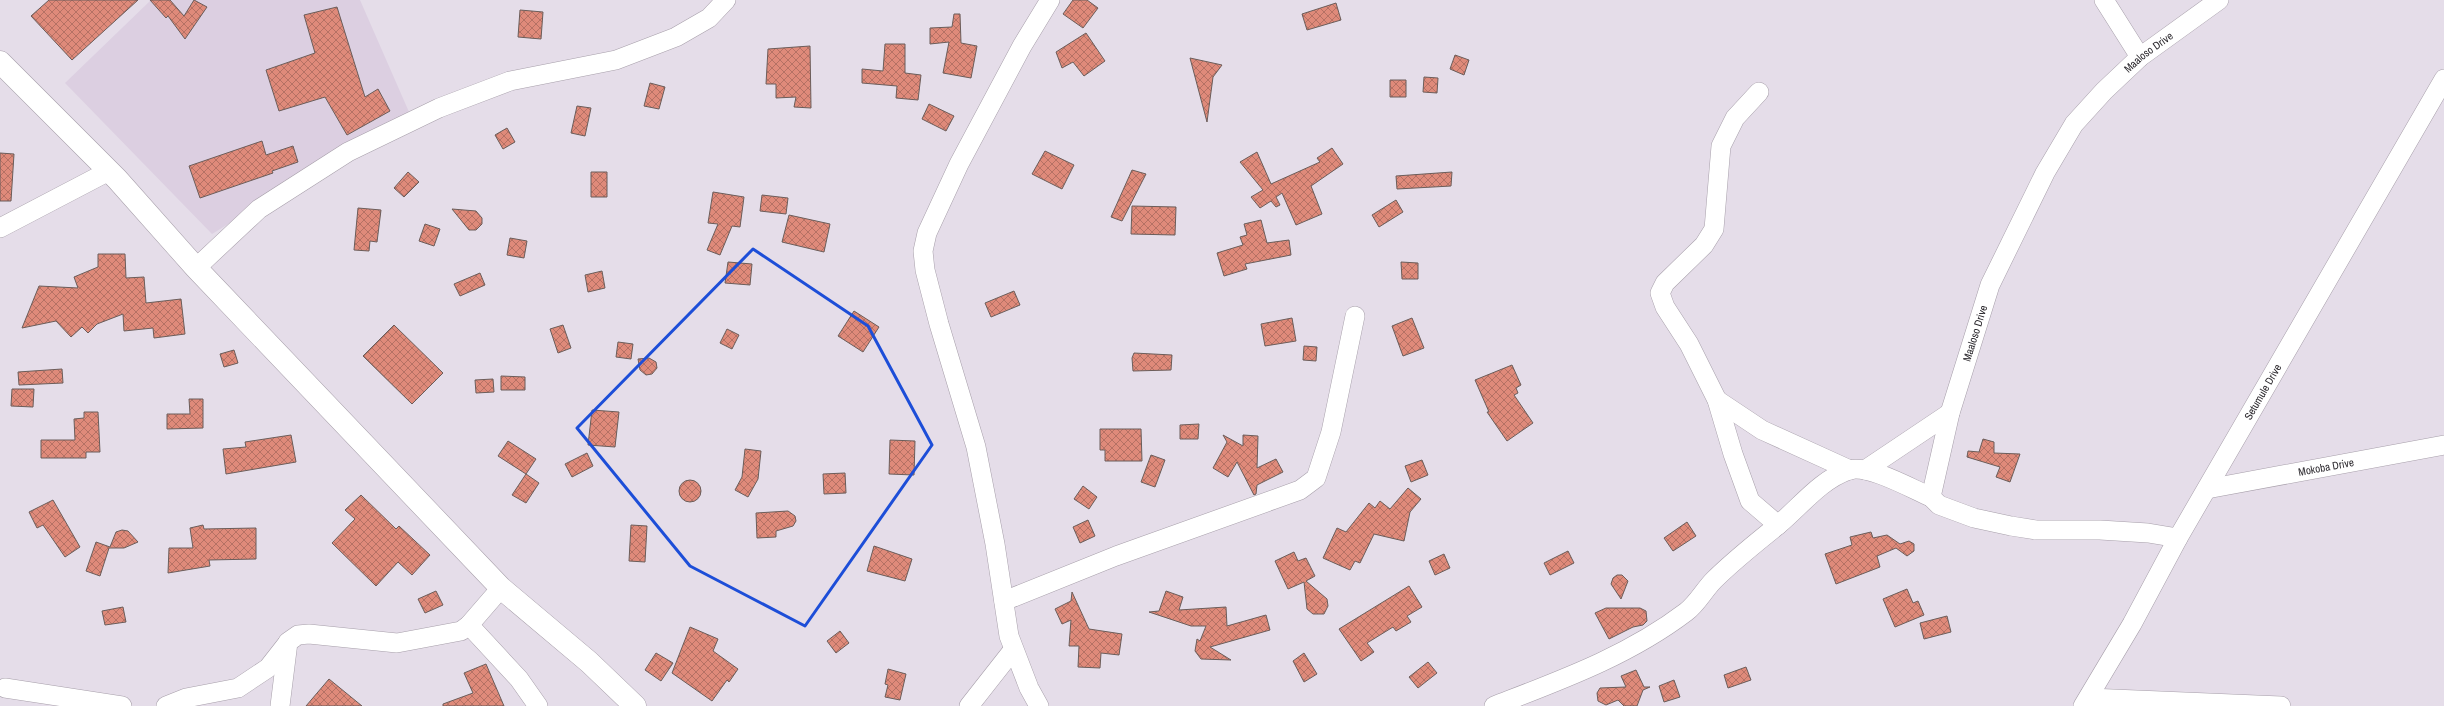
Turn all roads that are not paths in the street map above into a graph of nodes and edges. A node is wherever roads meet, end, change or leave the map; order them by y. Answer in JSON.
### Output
{"nodes":[{"id":1,"x":726,"y":0,"type":"edge"},
{"id":2,"x":1050,"y":0,"type":"edge"},
{"id":3,"x":2104,"y":0,"type":"edge"},
{"id":4,"x":2219,"y":0,"type":"edge"},
{"id":5,"x":2140,"y":58,"type":"junction"},
{"id":6,"x":0,"y":62,"type":"edge"},
{"id":7,"x":2444,"y":79,"type":"edge"},
{"id":8,"x":1759,"y":92,"type":"dead end"},
{"id":9,"x":109,"y":171,"type":"junction"},
{"id":10,"x":0,"y":228,"type":"edge"},
{"id":11,"x":196,"y":268,"type":"junction"},
{"id":12,"x":1355,"y":316,"type":"dead end"},
{"id":13,"x":1717,"y":400,"type":"junction"},
{"id":14,"x":1950,"y":413,"type":"junction"},
{"id":15,"x":2444,"y":445,"type":"edge"},
{"id":16,"x":1858,"y":470,"type":"junction"},
{"id":17,"x":2207,"y":489,"type":"junction"},
{"id":18,"x":1931,"y":497,"type":"junction"},
{"id":19,"x":1778,"y":525,"type":"junction"},
{"id":20,"x":2178,"y":538,"type":"junction"},
{"id":21,"x":501,"y":588,"type":"junction"},
{"id":22,"x":1004,"y":601,"type":"junction"},
{"id":23,"x":469,"y":625,"type":"junction"},
{"id":24,"x":288,"y":642,"type":"junction"},
{"id":25,"x":1013,"y":650,"type":"junction"},
{"id":26,"x":5,"y":688,"type":"dead end"},
{"id":27,"x":2086,"y":702,"type":"edge"},
{"id":28,"x":122,"y":706,"type":"edge"},
{"id":29,"x":166,"y":706,"type":"edge"},
{"id":30,"x":280,"y":706,"type":"edge"},
{"id":31,"x":538,"y":706,"type":"edge"},
{"id":32,"x":635,"y":706,"type":"edge"},
{"id":33,"x":969,"y":706,"type":"edge"},
{"id":34,"x":1039,"y":706,"type":"edge"},
{"id":35,"x":1494,"y":706,"type":"edge"},
{"id":36,"x":2281,"y":706,"type":"edge"}],
"edges":[{"from":1,"to":11,"type":"street"},
{"from":2,"to":22,"type":"street"},
{"from":3,"to":5,"type":"street"},
{"from":4,"to":5,"type":"street","name":"Maaloso Drive"},
{"from":5,"to":14,"type":"street","name":"Maaloso Drive"},
{"from":6,"to":9,"type":"main road"},
{"from":7,"to":17,"type":"street","name":"Setumule Drive"},
{"from":8,"to":13,"type":"street"},
{"from":9,"to":10,"type":"street"},
{"from":9,"to":11,"type":"main road"},
{"from":11,"to":21,"type":"main road"},
{"from":12,"to":22,"type":"street"},
{"from":13,"to":16,"type":"street"},
{"from":13,"to":19,"type":"street"},
{"from":14,"to":16,"type":"street"},
{"from":14,"to":18,"type":"street","name":"Maaloso Drive"},
{"from":15,"to":17,"type":"street","name":"Mokoba Drive"},
{"from":16,"to":18,"type":"street"},
{"from":16,"to":19,"type":"street"},
{"from":17,"to":20,"type":"street","name":"Setumule Drive"},
{"from":18,"to":20,"type":"street"},
{"from":19,"to":35,"type":"street"},
{"from":20,"to":27,"type":"street","name":"Setumule Drive"},
{"from":21,"to":23,"type":"street"},
{"from":21,"to":32,"type":"main road"},
{"from":22,"to":25,"type":"street"},
{"from":23,"to":24,"type":"street"},
{"from":23,"to":31,"type":"street"},
{"from":24,"to":29,"type":"street"},
{"from":24,"to":30,"type":"street"},
{"from":25,"to":33,"type":"street"},
{"from":25,"to":34,"type":"street"},
{"from":26,"to":28,"type":"street"},
{"from":27,"to":36,"type":"street"}]}
